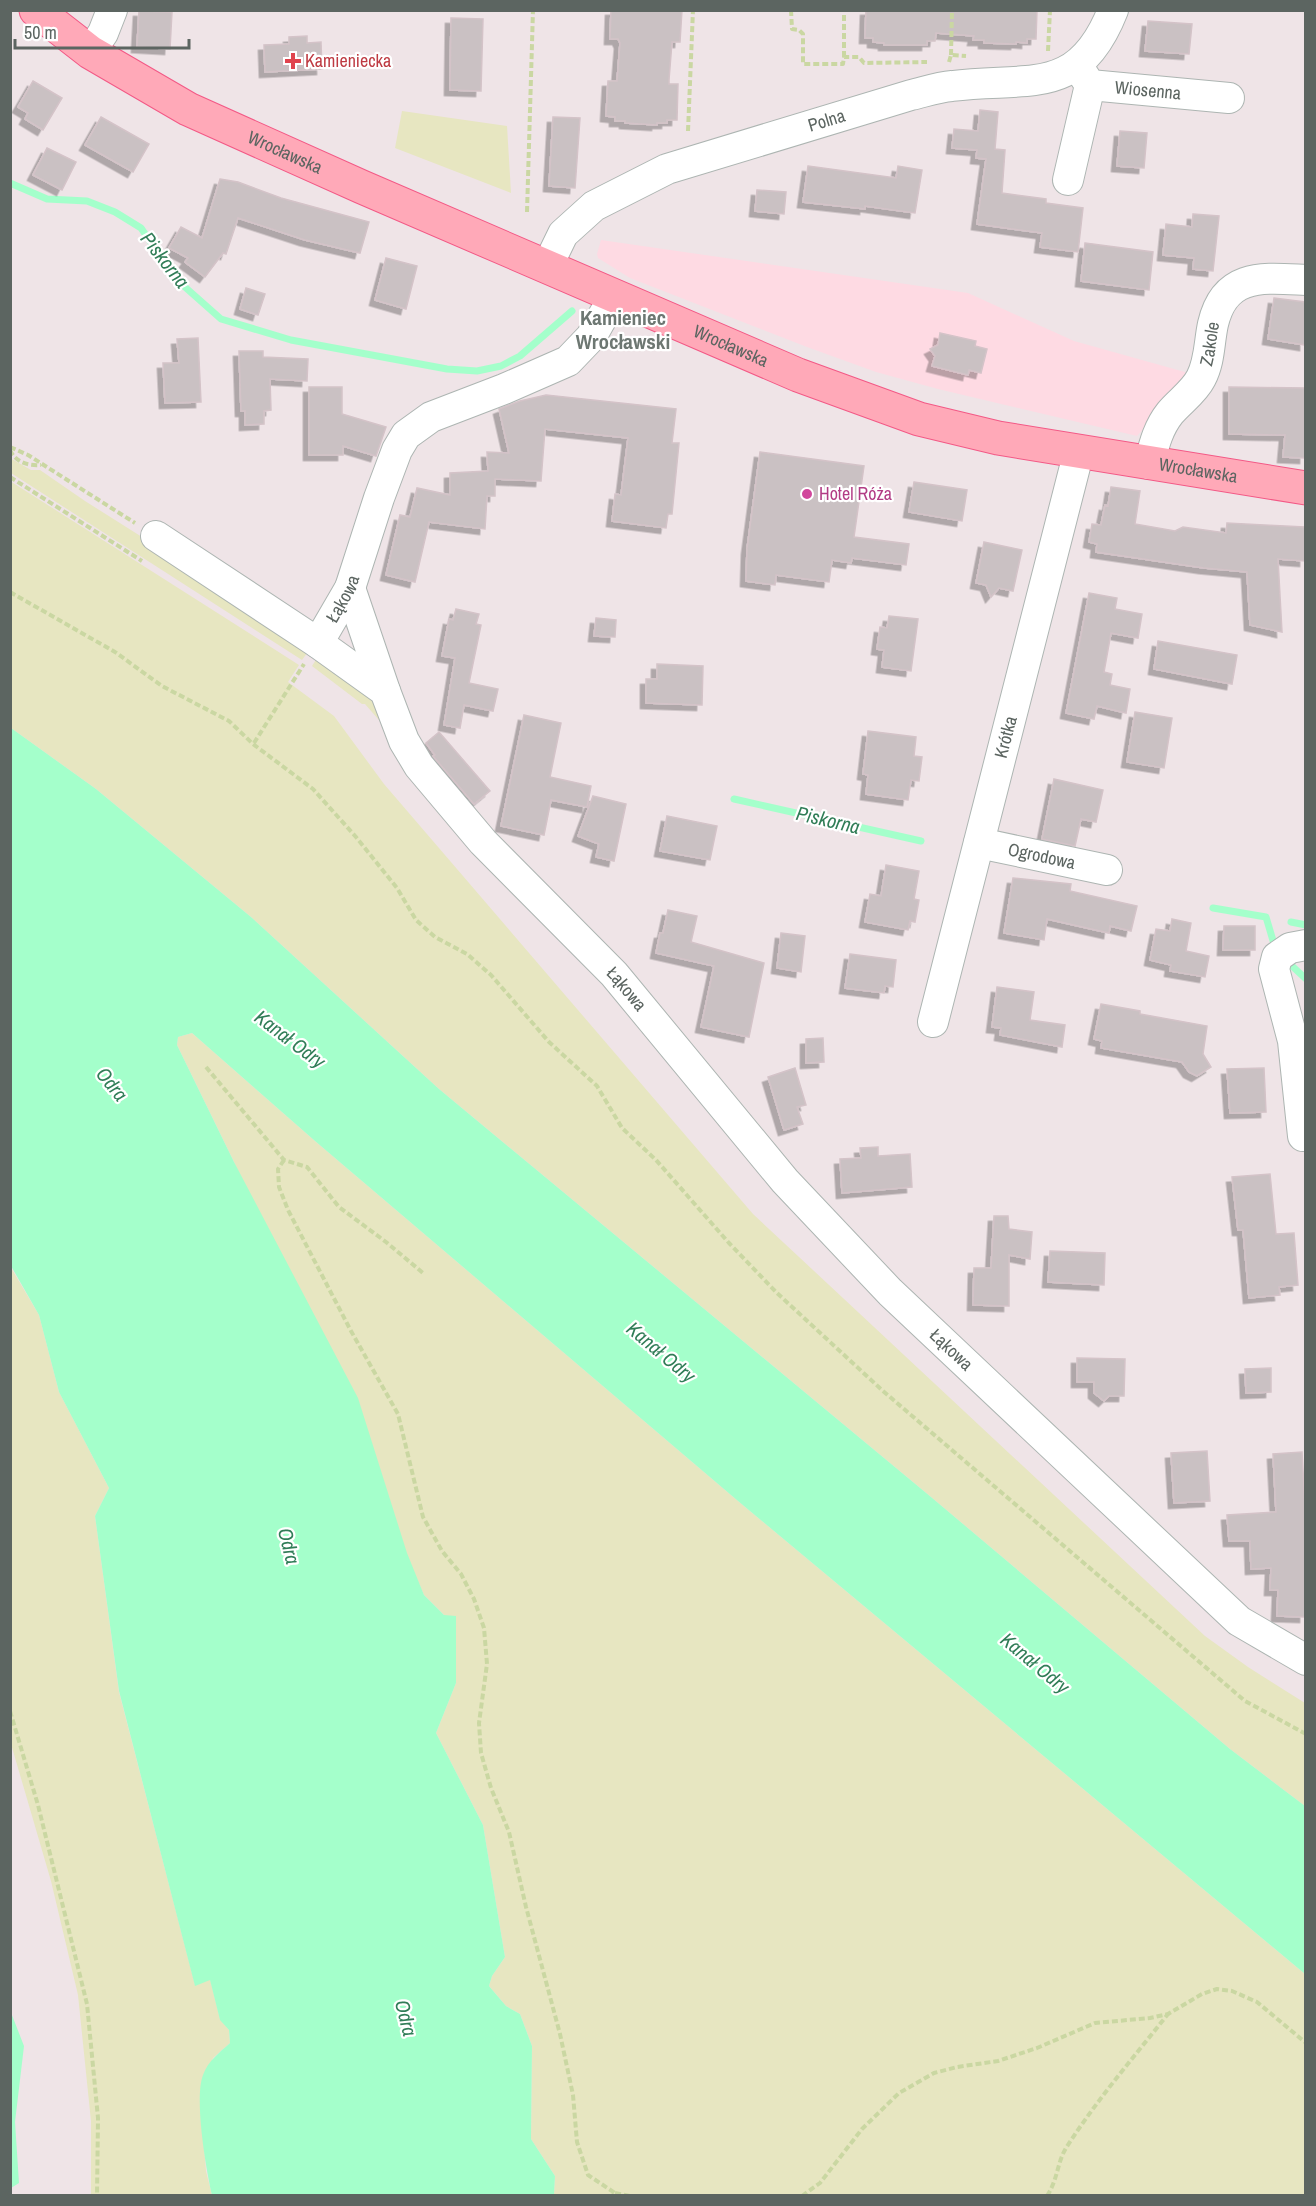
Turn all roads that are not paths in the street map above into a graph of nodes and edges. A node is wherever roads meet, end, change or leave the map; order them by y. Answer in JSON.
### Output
{"nodes":[{"id":1,"x":36,"y":10,"type":"edge"},
{"id":2,"x":112,"y":10,"type":"edge"},
{"id":3,"x":1113,"y":10,"type":"edge"},
{"id":4,"x":90,"y":52,"type":"junction"},
{"id":5,"x":1083,"y":75,"type":"junction"},
{"id":6,"x":1229,"y":98,"type":"dead end"},
{"id":7,"x":1068,"y":180,"type":"dead end"},
{"id":8,"x":547,"y":267,"type":"junction"},
{"id":9,"x":1305,"y":280,"type":"edge"},
{"id":10,"x":615,"y":295,"type":"junction"},
{"id":11,"x":1079,"y":451,"type":"junction"},
{"id":12,"x":1149,"y":464,"type":"junction"},
{"id":13,"x":1305,"y":488,"type":"edge"},
{"id":14,"x":156,"y":536,"type":"road end"},
{"id":15,"x":351,"y":588,"type":"junction"},
{"id":16,"x":311,"y":653,"type":"junction"},
{"id":17,"x":385,"y":691,"type":"junction"},
{"id":18,"x":979,"y":843,"type":"junction"},
{"id":19,"x":1107,"y":870,"type":"dead end"},
{"id":20,"x":1305,"y":945,"type":"edge"},
{"id":21,"x":933,"y":1022,"type":"dead end"},
{"id":22,"x":1303,"y":1136,"type":"dead end"},
{"id":23,"x":1305,"y":1660,"type":"edge"}],
"edges":[{"from":1,"to":4,"type":"main road","name":"Wrocławska"},
{"from":2,"to":4,"type":"street"},
{"from":3,"to":5,"type":"street","name":"Polna"},
{"from":4,"to":8,"type":"main road","name":"Wrocławska"},
{"from":5,"to":6,"type":"street","name":"Wiosenna"},
{"from":5,"to":7,"type":"street"},
{"from":5,"to":8,"type":"street","name":"Polna"},
{"from":8,"to":10,"type":"main road","name":"Wrocławska"},
{"from":9,"to":12,"type":"street","name":"Zakole"},
{"from":10,"to":11,"type":"main road","name":"Wrocławska"},
{"from":10,"to":15,"type":"street","name":"Łąkowa"},
{"from":11,"to":12,"type":"main road","name":"Wrocławska"},
{"from":11,"to":18,"type":"street","name":"Krótka"},
{"from":12,"to":13,"type":"main road","name":"Wrocławska"},
{"from":14,"to":16,"type":"street"},
{"from":15,"to":16,"type":"street","name":"Łąkowa"},
{"from":15,"to":17,"type":"street"},
{"from":16,"to":17,"type":"street","name":"Łąkowa"},
{"from":17,"to":23,"type":"street","name":"Łąkowa"},
{"from":18,"to":19,"type":"street","name":"Ogrodowa"},
{"from":18,"to":21,"type":"street","name":"Krótka"},
{"from":20,"to":22,"type":"street"}]}
